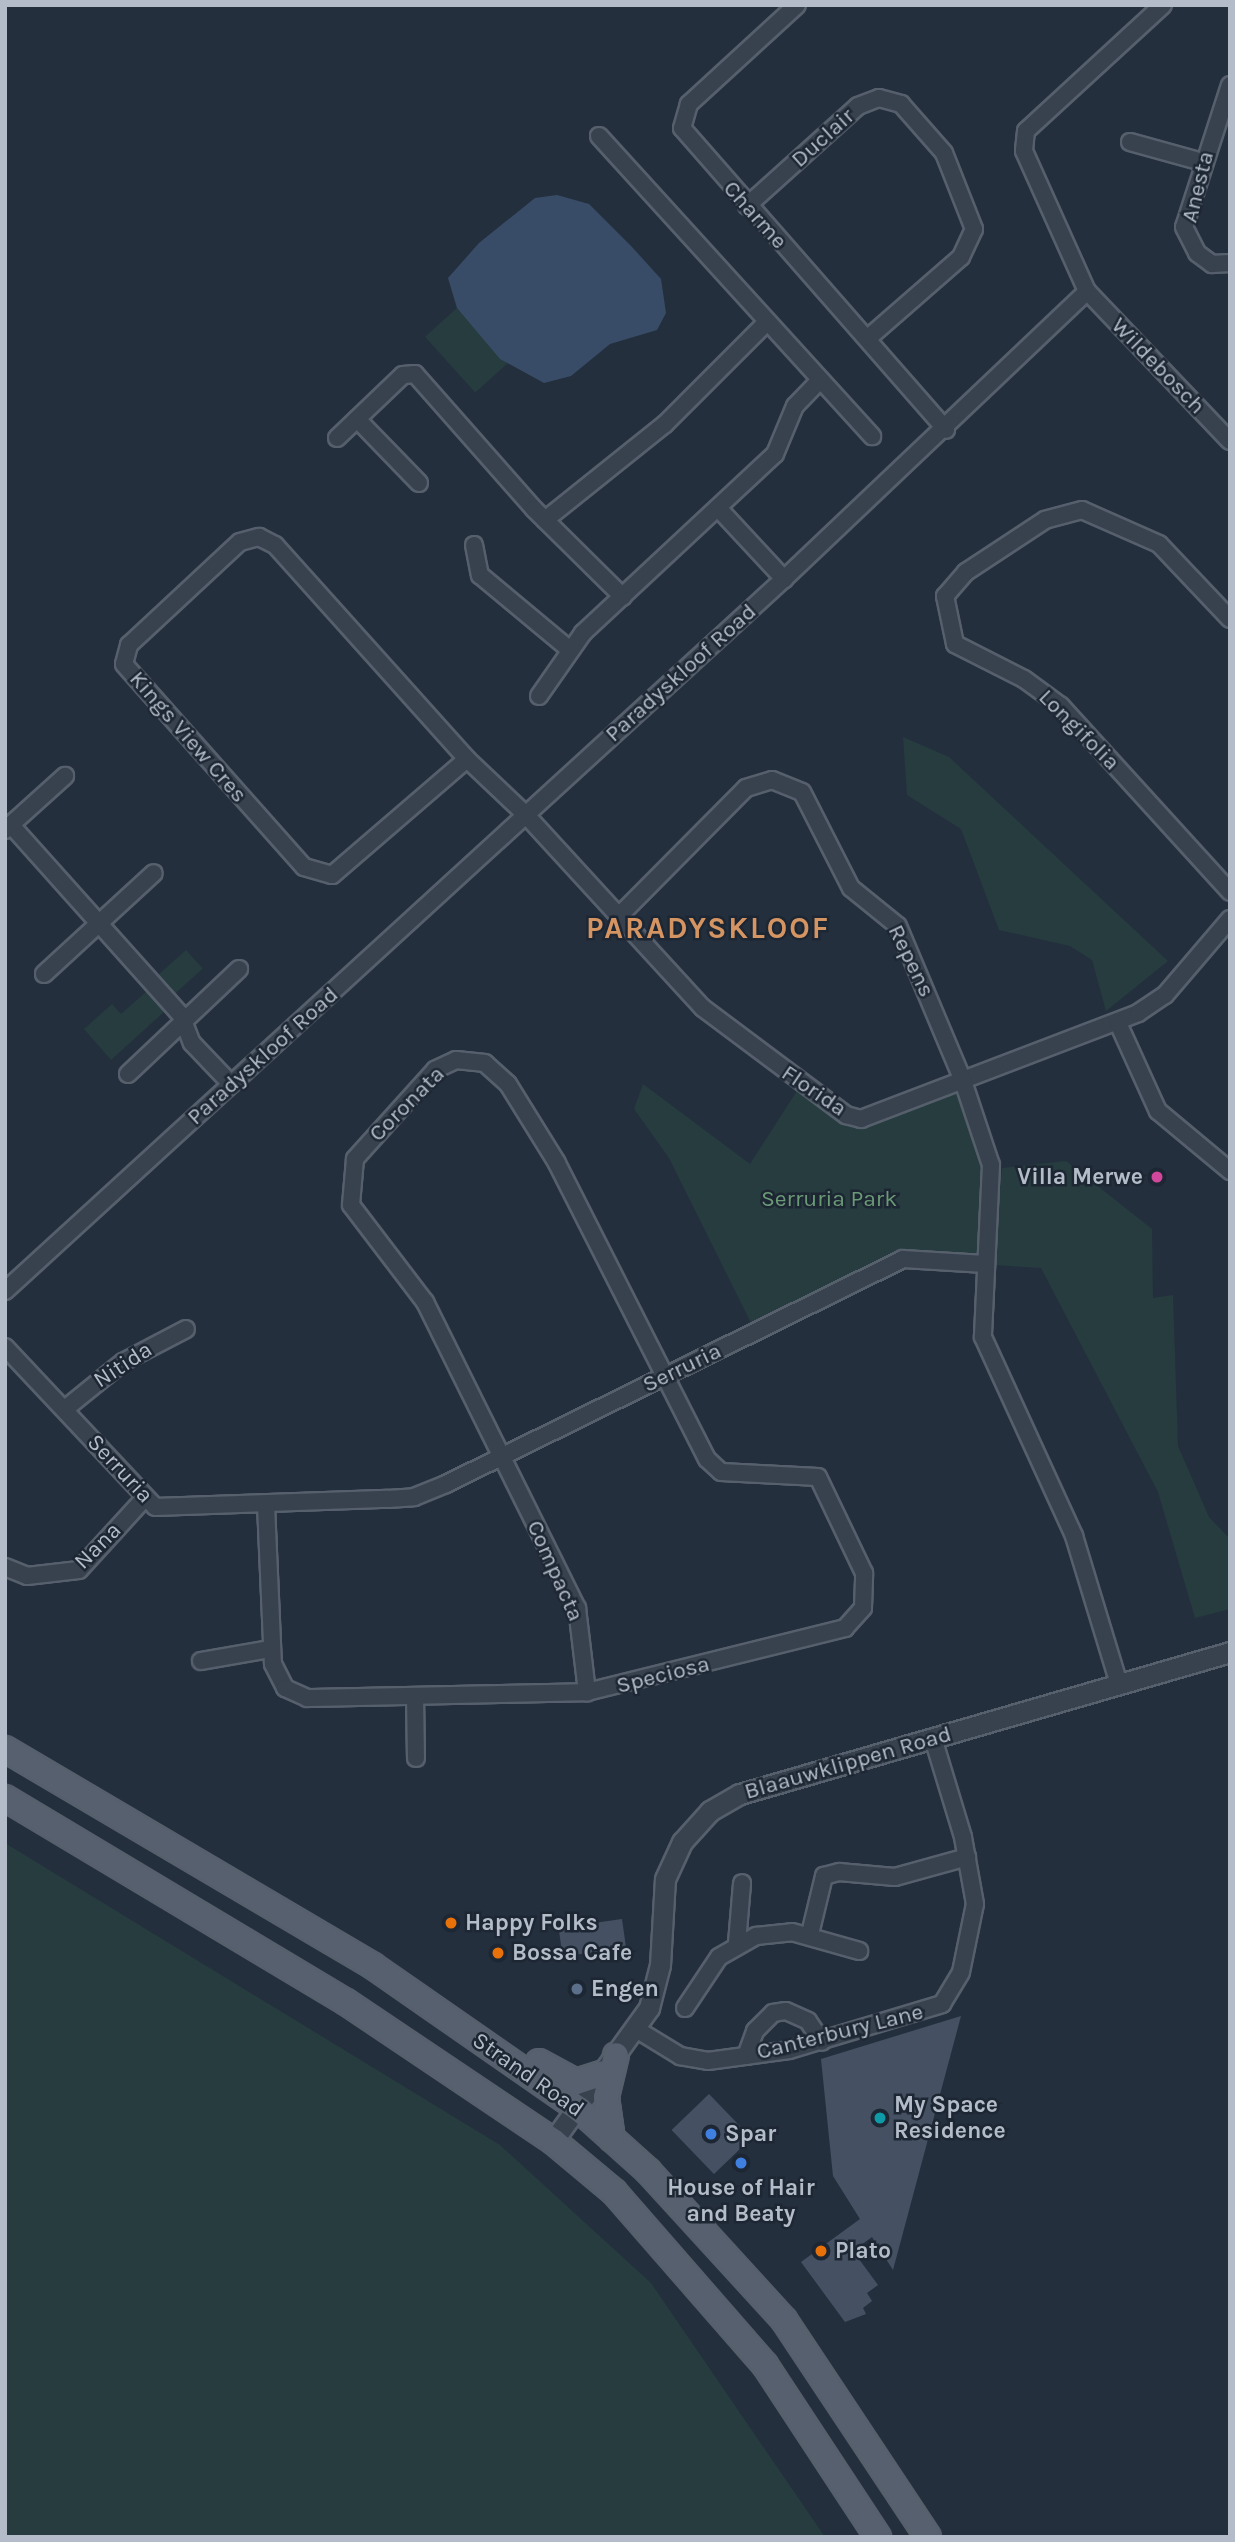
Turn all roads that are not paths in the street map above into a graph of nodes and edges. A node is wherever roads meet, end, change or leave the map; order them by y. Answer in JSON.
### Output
{"nodes":[{"id":1,"x":797,"y":5,"type":"edge"},
{"id":2,"x":1163,"y":5,"type":"edge"},
{"id":3,"x":1230,"y":85,"type":"edge"},
{"id":4,"x":599,"y":135,"type":"dead end"},
{"id":5,"x":1130,"y":142,"type":"dead end"},
{"id":6,"x":1202,"y":162,"type":"junction"},
{"id":7,"x":747,"y":206,"type":"junction"},
{"id":8,"x":1230,"y":263,"type":"edge"},
{"id":9,"x":1087,"y":291,"type":"junction"},
{"id":10,"x":768,"y":322,"type":"junction"},
{"id":11,"x":868,"y":338,"type":"junction"},
{"id":12,"x":820,"y":380,"type":"junction"},
{"id":13,"x":357,"y":419,"type":"junction"},
{"id":14,"x":946,"y":430,"type":"junction"},
{"id":15,"x":872,"y":436,"type":"dead end"},
{"id":16,"x":337,"y":438,"type":"dead end"},
{"id":17,"x":1230,"y":441,"type":"edge"},
{"id":18,"x":419,"y":483,"type":"dead end"},
{"id":19,"x":719,"y":509,"type":"junction"},
{"id":20,"x":545,"y":520,"type":"junction"},
{"id":21,"x":474,"y":545,"type":"dead end"},
{"id":22,"x":784,"y":579,"type":"junction"},
{"id":23,"x":623,"y":597,"type":"junction"},
{"id":24,"x":1230,"y":619,"type":"edge"},
{"id":25,"x":570,"y":650,"type":"junction"},
{"id":26,"x":539,"y":696,"type":"dead end"},
{"id":27,"x":467,"y":759,"type":"junction"},
{"id":28,"x":65,"y":776,"type":"dead end"},
{"id":29,"x":526,"y":815,"type":"junction"},
{"id":30,"x":8,"y":827,"type":"edge"},
{"id":31,"x":155,"y":873,"type":"dead end"},
{"id":32,"x":1230,"y":892,"type":"edge"},
{"id":33,"x":620,"y":915,"type":"junction"},
{"id":34,"x":1230,"y":919,"type":"edge"},
{"id":35,"x":98,"y":925,"type":"junction"},
{"id":36,"x":239,"y":969,"type":"dead end"},
{"id":37,"x":44,"y":974,"type":"dead end"},
{"id":38,"x":184,"y":1021,"type":"junction"},
{"id":39,"x":1118,"y":1023,"type":"junction"},
{"id":40,"x":128,"y":1074,"type":"dead end"},
{"id":41,"x":963,"y":1081,"type":"junction"},
{"id":42,"x":231,"y":1084,"type":"junction"},
{"id":43,"x":1230,"y":1171,"type":"edge"},
{"id":44,"x":985,"y":1264,"type":"junction"},
{"id":45,"x":5,"y":1291,"type":"edge"},
{"id":46,"x":186,"y":1329,"type":"dead end"},
{"id":47,"x":5,"y":1347,"type":"edge"},
{"id":48,"x":667,"y":1375,"type":"junction"},
{"id":49,"x":65,"y":1409,"type":"junction"},
{"id":50,"x":501,"y":1457,"type":"junction"},
{"id":51,"x":143,"y":1500,"type":"junction"},
{"id":52,"x":266,"y":1505,"type":"junction"},
{"id":53,"x":5,"y":1567,"type":"edge"},
{"id":54,"x":270,"y":1649,"type":"junction"},
{"id":55,"x":1230,"y":1652,"type":"edge"},
{"id":56,"x":201,"y":1661,"type":"dead end"},
{"id":57,"x":1119,"y":1684,"type":"junction"},
{"id":58,"x":587,"y":1692,"type":"junction"},
{"id":59,"x":415,"y":1696,"type":"junction"},
{"id":60,"x":933,"y":1738,"type":"junction"},
{"id":61,"x":5,"y":1749,"type":"edge"},
{"id":62,"x":416,"y":1758,"type":"dead end"},
{"id":63,"x":5,"y":1798,"type":"edge"},
{"id":64,"x":967,"y":1857,"type":"junction"},
{"id":65,"x":742,"y":1883,"type":"dead end"},
{"id":66,"x":810,"y":1934,"type":"junction"},
{"id":67,"x":737,"y":1943,"type":"junction"},
{"id":68,"x":859,"y":1951,"type":"dead end"},
{"id":69,"x":685,"y":2008,"type":"dead end"},
{"id":70,"x":457,"y":2024,"type":"junction"},
{"id":71,"x":636,"y":2029,"type":"junction"},
{"id":72,"x":822,"y":2042,"type":"junction"},
{"id":73,"x":746,"y":2056,"type":"junction"},
{"id":74,"x":610,"y":2064,"type":"junction"},
{"id":75,"x":579,"y":2109,"type":"junction"},
{"id":76,"x":612,"y":2139,"type":"junction"},
{"id":77,"x":553,"y":2141,"type":"junction"},
{"id":78,"x":878,"y":2537,"type":"edge"},
{"id":79,"x":928,"y":2537,"type":"edge"}],
"edges":[{"from":1,"to":7,"type":"street","name":"Charme"},
{"from":2,"to":9,"type":"street"},
{"from":3,"to":6,"type":"street","name":"Anesta"},
{"from":4,"to":10,"type":"street"},
{"from":5,"to":6,"type":"street"},
{"from":6,"to":8,"type":"street","name":"Anesta"},
{"from":7,"to":11,"type":"street","name":"Charme"},
{"from":7,"to":11,"type":"street","name":"Duclair"},
{"from":9,"to":14,"type":"street","name":"Paradyskloof Road"},
{"from":9,"to":17,"type":"street","name":"Wildebosch"},
{"from":10,"to":12,"type":"street"},
{"from":10,"to":20,"type":"street"},
{"from":11,"to":14,"type":"street","name":"Charme"},
{"from":12,"to":15,"type":"street"},
{"from":12,"to":19,"type":"street"},
{"from":13,"to":16,"type":"street"},
{"from":13,"to":18,"type":"street"},
{"from":13,"to":20,"type":"street"},
{"from":14,"to":22,"type":"street","name":"Paradyskloof Road"},
{"from":19,"to":22,"type":"street"},
{"from":19,"to":23,"type":"street"},
{"from":20,"to":23,"type":"street"},
{"from":21,"to":25,"type":"street"},
{"from":22,"to":29,"type":"street","name":"Paradyskloof Road"},
{"from":23,"to":25,"type":"street"},
{"from":24,"to":32,"type":"street","name":"Longifolia"},
{"from":25,"to":26,"type":"street"},
{"from":27,"to":27,"type":"street","name":"Kings View Cres"},
{"from":27,"to":29,"type":"street","name":"Kings View Cres"},
{"from":28,"to":30,"type":"street"},
{"from":29,"to":33,"type":"street","name":"Florida"},
{"from":29,"to":42,"type":"street","name":"Paradyskloof Road"},
{"from":30,"to":35,"type":"street"},
{"from":31,"to":35,"type":"street"},
{"from":33,"to":41,"type":"street","name":"Florida"},
{"from":33,"to":41,"type":"street","name":"Repens"},
{"from":34,"to":39,"type":"street","name":"Florida"},
{"from":35,"to":37,"type":"street"},
{"from":35,"to":38,"type":"street"},
{"from":36,"to":38,"type":"street"},
{"from":38,"to":40,"type":"street"},
{"from":38,"to":42,"type":"street"},
{"from":39,"to":41,"type":"street","name":"Florida"},
{"from":39,"to":43,"type":"street"},
{"from":41,"to":44,"type":"street","name":"Repens"},
{"from":42,"to":45,"type":"street","name":"Paradyskloof Road"},
{"from":44,"to":48,"type":"street","name":"Serruria"},
{"from":44,"to":57,"type":"street"},
{"from":46,"to":49,"type":"street","name":"Nitida"},
{"from":47,"to":49,"type":"street","name":"Serruria"},
{"from":48,"to":50,"type":"street","name":"Serruria"},
{"from":48,"to":50,"type":"street","name":"Coronata"},
{"from":48,"to":58,"type":"street","name":"Speciosa"},
{"from":49,"to":51,"type":"street","name":"Serruria"},
{"from":50,"to":52,"type":"street","name":"Serruria"},
{"from":50,"to":58,"type":"street","name":"Compacta"},
{"from":51,"to":52,"type":"street","name":"Serruria"},
{"from":51,"to":53,"type":"street","name":"Nana"},
{"from":52,"to":54,"type":"street","name":"Speciosa"},
{"from":54,"to":56,"type":"street"},
{"from":54,"to":59,"type":"street","name":"Speciosa"},
{"from":55,"to":57,"type":"street","name":"Blaauwklippen Road"},
{"from":57,"to":60,"type":"street","name":"Blaauwklippen Road"},
{"from":58,"to":59,"type":"street","name":"Speciosa"},
{"from":59,"to":62,"type":"street"},
{"from":60,"to":64,"type":"street","name":"Canterbury Lane"},
{"from":60,"to":71,"type":"street","name":"Blaauwklippen Road"},
{"from":61,"to":70,"type":"main road","name":"Strand Road"},
{"from":63,"to":77,"type":"main road","name":"Strand Road"},
{"from":64,"to":66,"type":"street"},
{"from":64,"to":72,"type":"street","name":"Canterbury Lane"},
{"from":65,"to":67,"type":"street"},
{"from":66,"to":67,"type":"street"},
{"from":66,"to":68,"type":"street"},
{"from":67,"to":69,"type":"street"},
{"from":70,"to":74,"type":"main road"},
{"from":70,"to":75,"type":"main road","name":"Strand Road"},
{"from":71,"to":73,"type":"street","name":"Canterbury Lane"},
{"from":71,"to":74,"type":"street","name":"Blaauwklippen Road"},
{"from":72,"to":73,"type":"street","name":"Canterbury Lane"},
{"from":72,"to":73,"type":"street"},
{"from":74,"to":75,"type":"street","name":"Blaauwklippen Road"},
{"from":74,"to":76,"type":"main road"},
{"from":75,"to":76,"type":"main road","name":"Strand Road"},
{"from":75,"to":77,"type":"street","name":"Blaauwklippen Road"},
{"from":76,"to":79,"type":"main road","name":"Strand Road"},
{"from":77,"to":78,"type":"main road","name":"Strand Road"}]}
